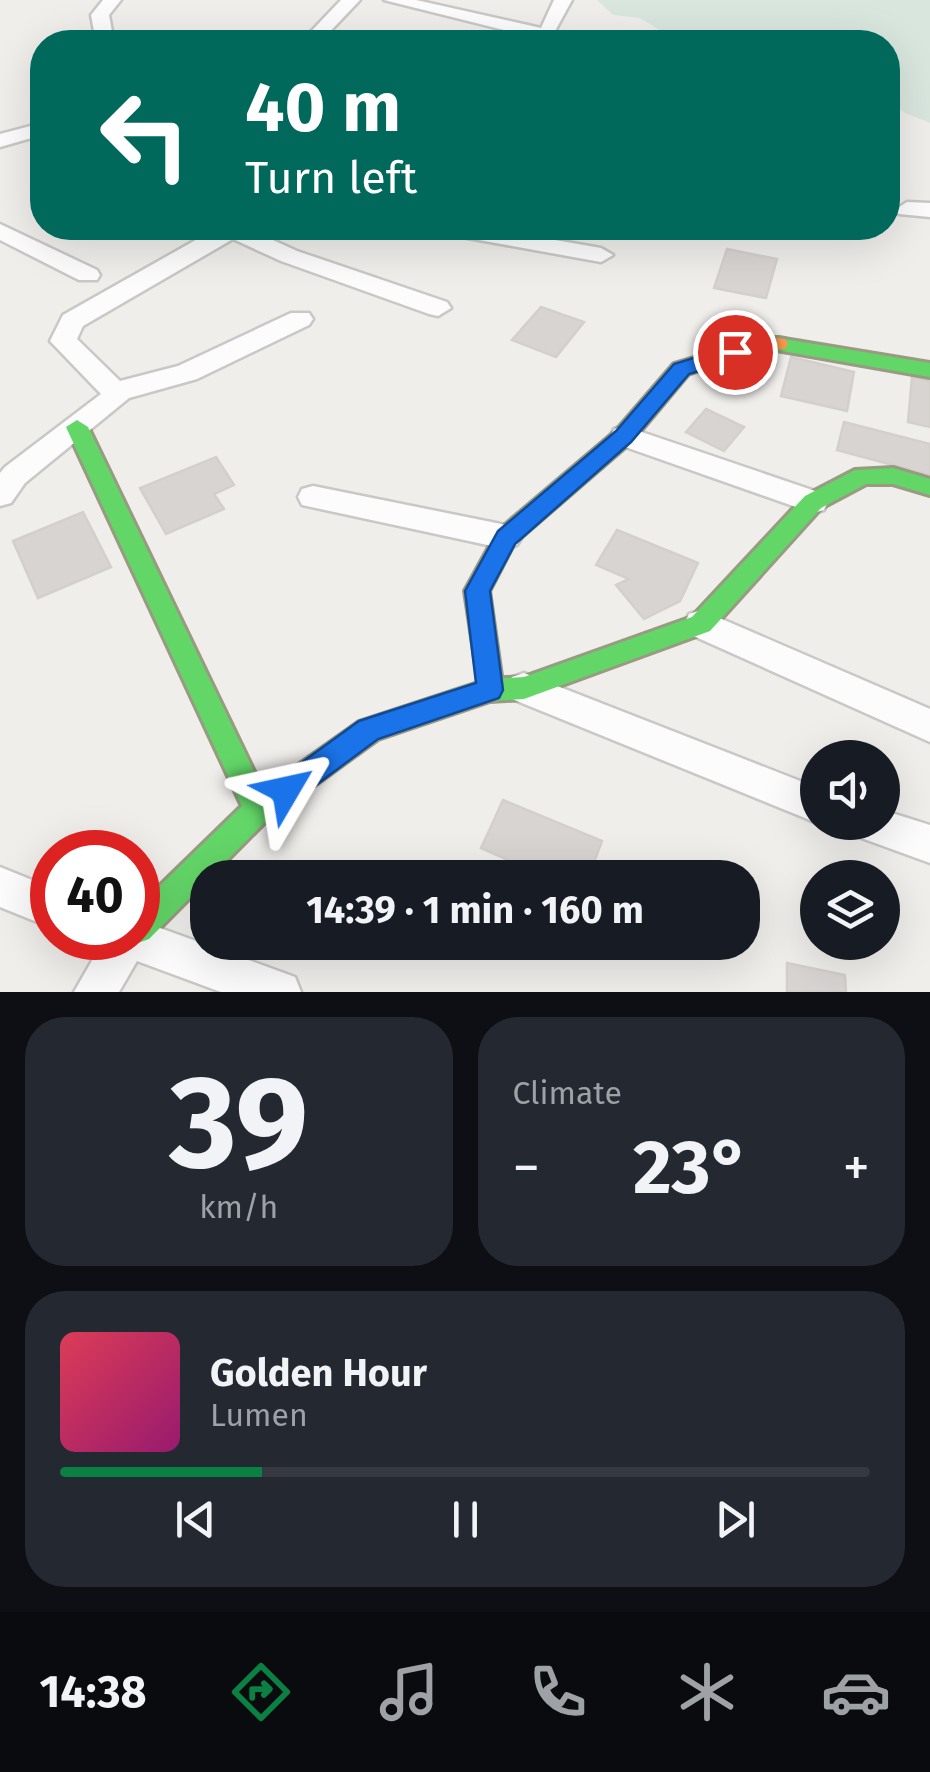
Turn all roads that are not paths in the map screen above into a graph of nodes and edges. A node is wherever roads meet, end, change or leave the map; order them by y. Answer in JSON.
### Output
{"nodes":[{"id":1,"x":112,"y":0,"type":"edge"},
{"id":2,"x":351,"y":0,"type":"edge"},
{"id":3,"x":393,"y":0,"type":"edge"},
{"id":4,"x":563,"y":0,"type":"edge"},
{"id":5,"x":103,"y":30,"type":"edge"},
{"id":6,"x":322,"y":30,"type":"edge"},
{"id":7,"x":508,"y":30,"type":"edge"},
{"id":8,"x":547,"y":30,"type":"edge"},
{"id":9,"x":30,"y":132,"type":"edge"},
{"id":10,"x":0,"y":141,"type":"edge"},
{"id":11,"x":0,"y":231,"type":"edge"},
{"id":12,"x":211,"y":240,"type":"edge"},
{"id":13,"x":254,"y":240,"type":"edge"},
{"id":14,"x":518,"y":240,"type":"edge"},
{"id":15,"x":601,"y":255,"type":"dead end"},
{"id":16,"x":88,"y":275,"type":"dead end"},
{"id":17,"x":438,"y":308,"type":"dead end"},
{"id":18,"x":300,"y":318,"type":"dead end"},
{"id":19,"x":930,"y":370,"type":"edge"},
{"id":20,"x":115,"y":392,"type":"junction"},
{"id":21,"x":77,"y":427,"type":"junction"},
{"id":22,"x":624,"y":436,"type":"junction"},
{"id":23,"x":930,"y":487,"type":"edge"},
{"id":24,"x":0,"y":495,"type":"edge"},
{"id":25,"x":313,"y":497,"type":"dead end"},
{"id":26,"x":813,"y":502,"type":"junction"},
{"id":27,"x":506,"y":537,"type":"junction"},
{"id":28,"x":701,"y":624,"type":"junction"},
{"id":29,"x":507,"y":689,"type":"junction"},
{"id":30,"x":930,"y":726,"type":"edge"},
{"id":31,"x":800,"y":799,"type":"edge"},
{"id":32,"x":258,"y":810,"type":"junction"},
{"id":33,"x":900,"y":834,"type":"edge"},
{"id":34,"x":930,"y":844,"type":"edge"},
{"id":35,"x":0,"y":887,"type":"edge"},
{"id":36,"x":30,"y":899,"type":"edge"},
{"id":37,"x":160,"y":906,"type":"edge"},
{"id":38,"x":160,"y":949,"type":"edge"},
{"id":39,"x":115,"y":960,"type":"edge"},
{"id":40,"x":96,"y":992,"type":"edge"},
{"id":41,"x":280,"y":992,"type":"edge"}],
"edges":[{"from":1,"to":5,"type":"street"},
{"from":2,"to":6,"type":"street"},
{"from":3,"to":7,"type":"street"},
{"from":4,"to":8,"type":"street"},
{"from":9,"to":10,"type":"street"},
{"from":11,"to":16,"type":"street"},
{"from":12,"to":20,"type":"street"},
{"from":13,"to":17,"type":"street"},
{"from":14,"to":15,"type":"street"},
{"from":18,"to":20,"type":"street"},
{"from":19,"to":22,"type":"street"},
{"from":20,"to":21,"type":"street"},
{"from":21,"to":24,"type":"street"},
{"from":21,"to":32,"type":"street"},
{"from":22,"to":26,"type":"street"},
{"from":22,"to":27,"type":"street"},
{"from":23,"to":26,"type":"street"},
{"from":25,"to":27,"type":"street"},
{"from":26,"to":28,"type":"street"},
{"from":27,"to":29,"type":"street"},
{"from":28,"to":29,"type":"street"},
{"from":28,"to":30,"type":"street"},
{"from":29,"to":31,"type":"street"},
{"from":29,"to":32,"type":"street"},
{"from":32,"to":37,"type":"street"},
{"from":33,"to":34,"type":"street"},
{"from":35,"to":36,"type":"street"},
{"from":38,"to":41,"type":"street"},
{"from":39,"to":40,"type":"street"}]}
